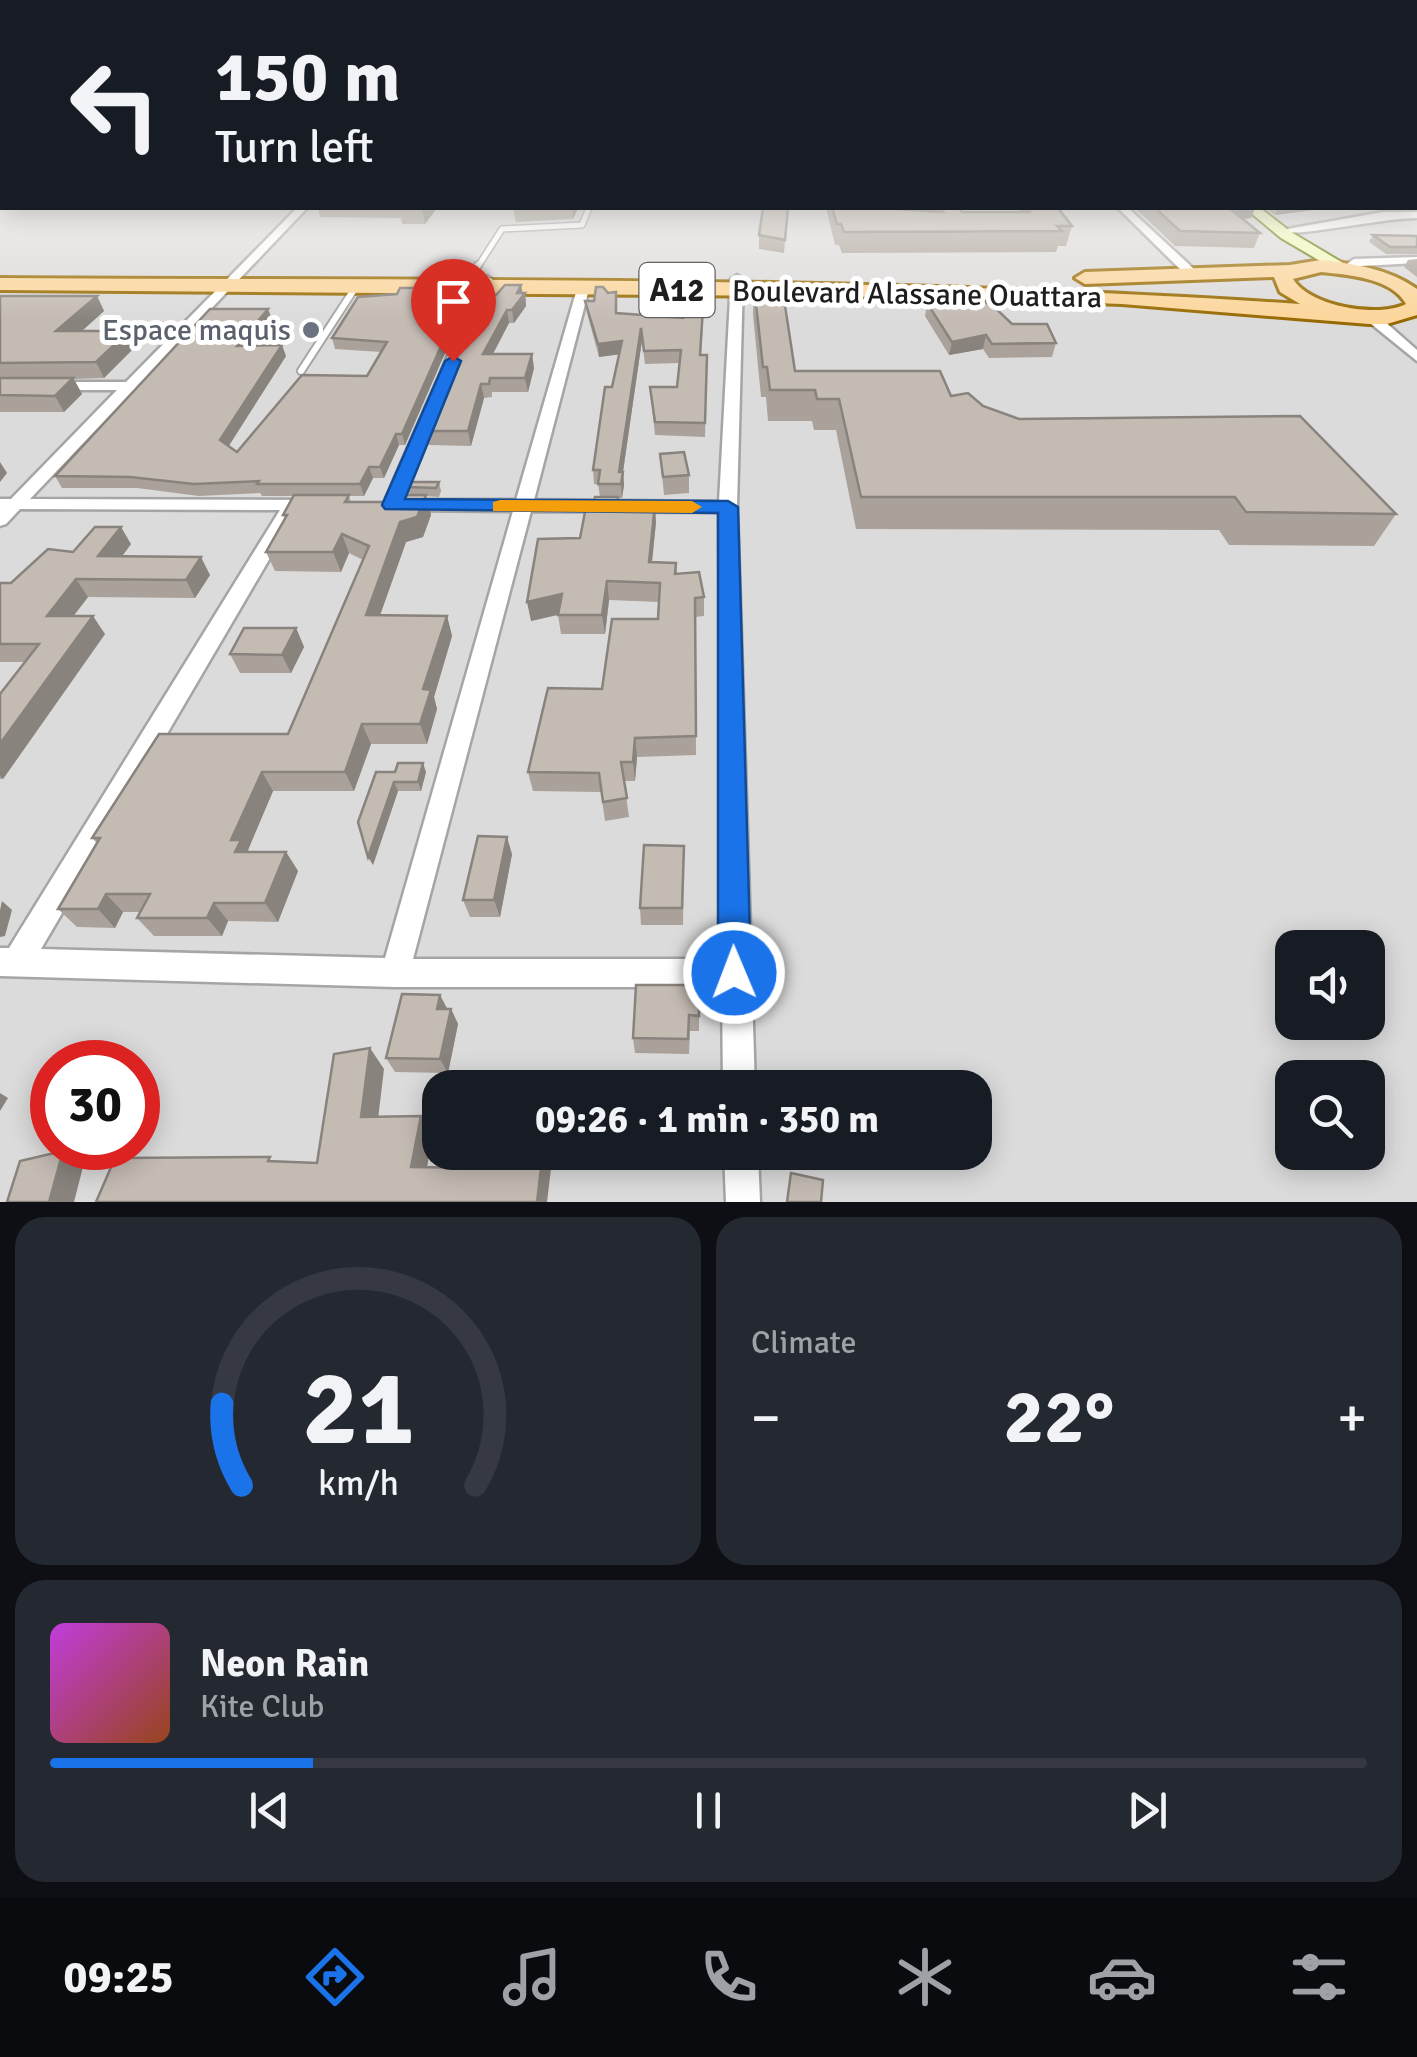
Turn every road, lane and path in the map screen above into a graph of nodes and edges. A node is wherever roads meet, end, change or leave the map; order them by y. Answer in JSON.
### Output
{"nodes":[{"id":1,"x":300,"y":210,"type":"edge"},
{"id":2,"x":589,"y":210,"type":"edge"},
{"id":3,"x":1125,"y":210,"type":"edge"},
{"id":4,"x":1255,"y":210,"type":"edge"},
{"id":5,"x":1417,"y":215,"type":"edge"},
{"id":6,"x":1284,"y":233,"type":"junction"},
{"id":7,"x":1417,"y":260,"type":"edge"},
{"id":8,"x":1296,"y":269,"type":"junction"},
{"id":9,"x":1350,"y":270,"type":"junction"},
{"id":10,"x":1190,"y":272,"type":"junction"},
{"id":11,"x":0,"y":275,"type":"edge"},
{"id":12,"x":229,"y":282,"type":"junction"},
{"id":13,"x":0,"y":284,"type":"edge"},
{"id":14,"x":475,"y":284,"type":"junction"},
{"id":15,"x":738,"y":284,"type":"junction"},
{"id":16,"x":355,"y":288,"type":"junction"},
{"id":17,"x":583,"y":290,"type":"junction"},
{"id":18,"x":1412,"y":291,"type":"edge"},
{"id":19,"x":1362,"y":315,"type":"junction"},
{"id":20,"x":1408,"y":317,"type":"edge"},
{"id":21,"x":1417,"y":357,"type":"edge"},
{"id":22,"x":301,"y":371,"type":"edge"},
{"id":23,"x":0,"y":386,"type":"edge"},
{"id":24,"x":127,"y":386,"type":"junction"},
{"id":25,"x":7,"y":504,"type":"edge"},
{"id":26,"x":292,"y":505,"type":"junction"},
{"id":27,"x":325,"y":505,"type":"edge"},
{"id":28,"x":522,"y":507,"type":"junction"},
{"id":29,"x":728,"y":507,"type":"junction"},
{"id":30,"x":0,"y":520,"type":"edge"},
{"id":31,"x":8,"y":962,"type":"edge"},
{"id":32,"x":396,"y":973,"type":"junction"},
{"id":33,"x":734,"y":973,"type":"junction"},
{"id":34,"x":737,"y":1070,"type":"edge"},
{"id":35,"x":742,"y":1170,"type":"edge"},
{"id":36,"x":743,"y":1202,"type":"edge"}],
"edges":[{"from":1,"to":12,"type":"street"},
{"from":2,"to":14,"type":"lane"},
{"from":3,"to":10,"type":"street"},
{"from":4,"to":6,"type":"street"},
{"from":5,"to":6,"type":"street"},
{"from":6,"to":8,"type":"street"},
{"from":6,"to":9,"type":"street"},
{"from":7,"to":9,"type":"street"},
{"from":8,"to":9,"type":"main road","name":"Boulevard Alassane Ouattara"},
{"from":8,"to":10,"type":"main road","name":"Boulevard Alassane Ouattara","number":"A12"},
{"from":8,"to":19,"type":"main road"},
{"from":9,"to":18,"type":"main road"},
{"from":10,"to":15,"type":"main road","name":"Boulevard Alassane Ouattara","number":"A12"},
{"from":11,"to":12,"type":"main road","name":"Boulevard Alassane Ouattara","number":"A12"},
{"from":12,"to":13,"type":"main road","name":"Boulevard Alassane Ouattara","number":"A12"},
{"from":12,"to":14,"type":"main road","name":"Boulevard Alassane Ouattara","number":"A12"},
{"from":12,"to":16,"type":"main road","name":"Boulevard Alassane Ouattara","number":"A12"},
{"from":12,"to":24,"type":"street"},
{"from":14,"to":15,"type":"main road","name":"Boulevard Alassane Ouattara","number":"A12"},
{"from":14,"to":16,"type":"main road","name":"Boulevard Alassane Ouattara","number":"A12"},
{"from":14,"to":17,"type":"main road","name":"Boulevard Alassane Ouattara","number":"A12"},
{"from":14,"to":28,"type":"street"},
{"from":15,"to":17,"type":"main road","name":"Boulevard Alassane Ouattara","number":"A12"},
{"from":15,"to":19,"type":"main road","name":"Boulevard Alassane Ouattara","number":"A12"},
{"from":15,"to":29,"type":"street"},
{"from":16,"to":22,"type":"lane"},
{"from":17,"to":28,"type":"street"},
{"from":18,"to":20,"type":"main road"},
{"from":19,"to":20,"type":"main road"},
{"from":19,"to":21,"type":"street"},
{"from":23,"to":24,"type":"street"},
{"from":24,"to":25,"type":"street"},
{"from":25,"to":26,"type":"street"},
{"from":25,"to":30,"type":"street"},
{"from":26,"to":27,"type":"street"},
{"from":26,"to":31,"type":"street"},
{"from":28,"to":29,"type":"street"},
{"from":28,"to":32,"type":"street"},
{"from":29,"to":33,"type":"street"},
{"from":31,"to":32,"type":"street"},
{"from":32,"to":33,"type":"street"},
{"from":33,"to":34,"type":"street"},
{"from":35,"to":36,"type":"street"}]}
